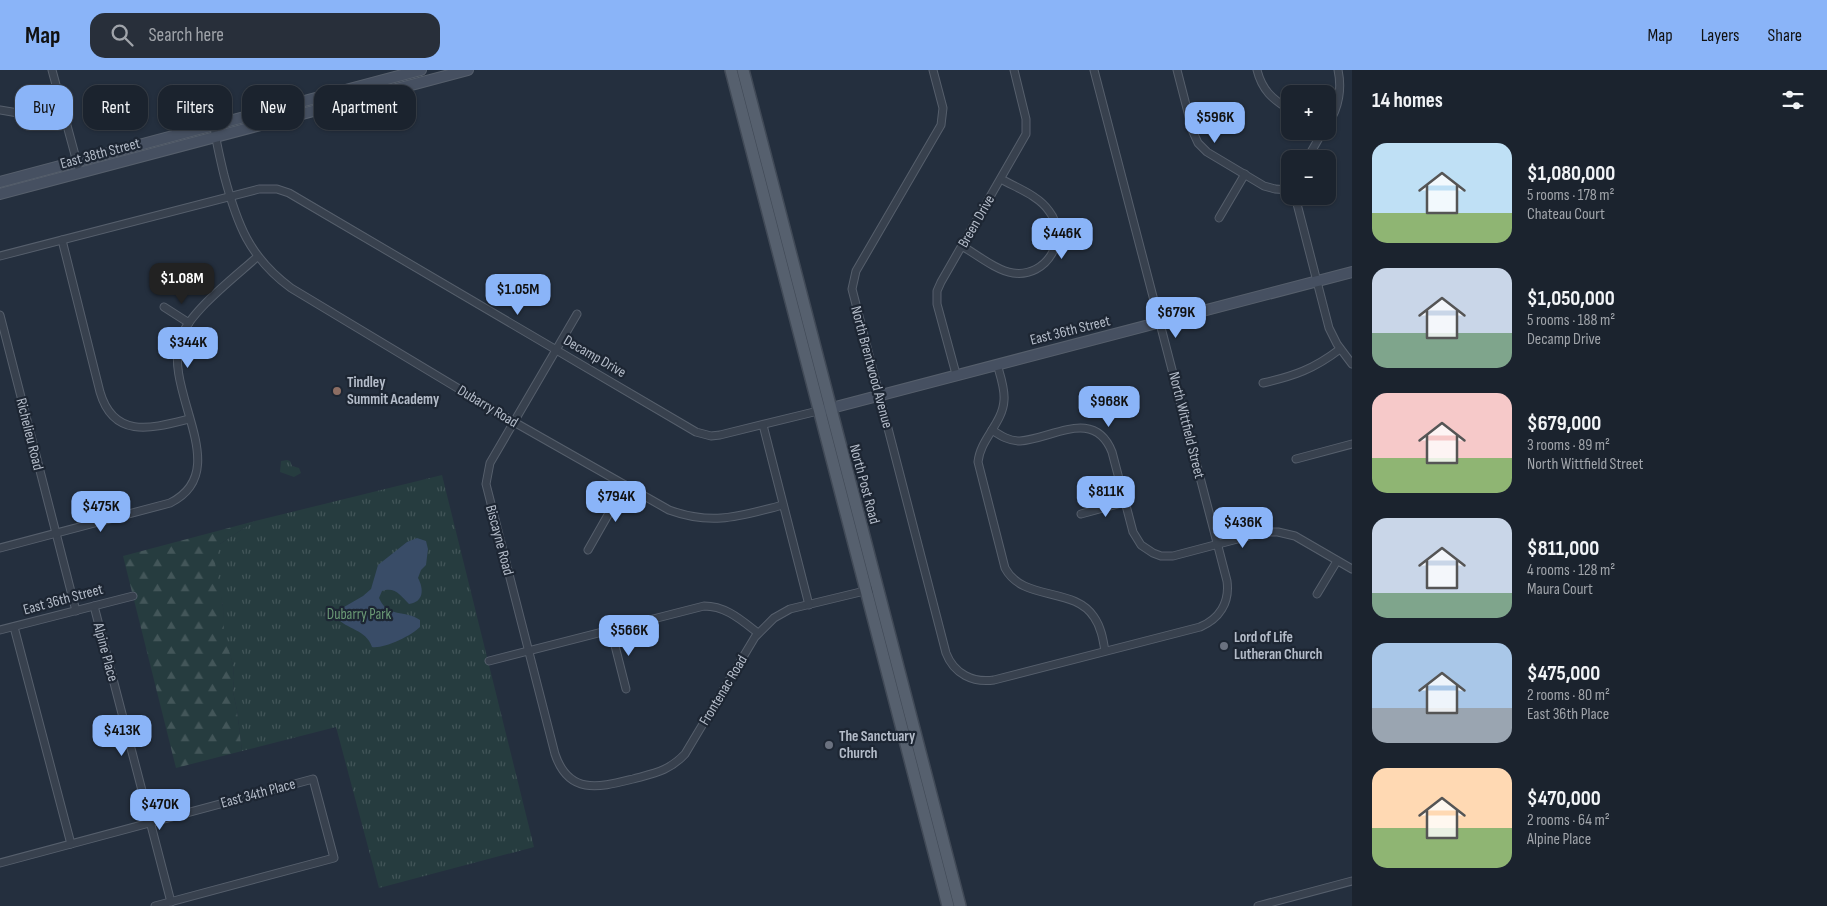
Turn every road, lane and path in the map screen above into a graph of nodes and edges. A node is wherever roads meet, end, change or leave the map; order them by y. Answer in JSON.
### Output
{"nodes":[{"id":1,"x":52,"y":70,"type":"edge"},
{"id":2,"x":421,"y":70,"type":"edge"},
{"id":3,"x":468,"y":70,"type":"edge"},
{"id":4,"x":731,"y":70,"type":"edge"},
{"id":5,"x":743,"y":70,"type":"edge"},
{"id":6,"x":933,"y":70,"type":"edge"},
{"id":7,"x":1014,"y":70,"type":"edge"},
{"id":8,"x":1094,"y":70,"type":"edge"},
{"id":9,"x":1177,"y":70,"type":"edge"},
{"id":10,"x":1257,"y":70,"type":"edge"},
{"id":11,"x":1338,"y":70,"type":"edge"},
{"id":12,"x":409,"y":72,"type":"edge"},
{"id":13,"x":56,"y":85,"type":"edge"},
{"id":14,"x":413,"y":85,"type":"joint"},
{"id":15,"x":1281,"y":104,"type":"edge"},
{"id":16,"x":1336,"y":106,"type":"edge"},
{"id":17,"x":0,"y":110,"type":"edge"},
{"id":18,"x":314,"y":111,"type":"edge"},
{"id":19,"x":15,"y":112,"type":"edge"},
{"id":20,"x":232,"y":121,"type":"edge"},
{"id":21,"x":68,"y":130,"type":"edge"},
{"id":22,"x":199,"y":130,"type":"edge"},
{"id":23,"x":214,"y":130,"type":"edge"},
{"id":24,"x":215,"y":137,"type":"junction"},
{"id":25,"x":77,"y":162,"type":"junction"},
{"id":26,"x":80,"y":173,"type":"junction"},
{"id":27,"x":1245,"y":174,"type":"junction"},
{"id":28,"x":1001,"y":178,"type":"junction"},
{"id":29,"x":0,"y":182,"type":"edge"},
{"id":30,"x":1281,"y":189,"type":"edge"},
{"id":31,"x":0,"y":194,"type":"edge"},
{"id":32,"x":230,"y":197,"type":"junction"},
{"id":33,"x":1297,"y":205,"type":"edge"},
{"id":34,"x":1219,"y":218,"type":"dead end"},
{"id":35,"x":62,"y":240,"type":"junction"},
{"id":36,"x":962,"y":246,"type":"junction"},
{"id":37,"x":0,"y":256,"type":"edge"},
{"id":38,"x":257,"y":256,"type":"junction"},
{"id":39,"x":1352,"y":272,"type":"edge"},
{"id":40,"x":1316,"y":281,"type":"junction"},
{"id":41,"x":164,"y":306,"type":"dead end"},
{"id":42,"x":577,"y":314,"type":"dead end"},
{"id":43,"x":0,"y":316,"type":"edge"},
{"id":44,"x":1160,"y":322,"type":"junction"},
{"id":45,"x":189,"y":323,"type":"junction"},
{"id":46,"x":1340,"y":349,"type":"junction"},
{"id":47,"x":556,"y":350,"type":"junction"},
{"id":48,"x":997,"y":364,"type":"junction"},
{"id":49,"x":1352,"y":364,"type":"edge"},
{"id":50,"x":956,"y":374,"type":"junction"},
{"id":51,"x":1263,"y":383,"type":"dead end"},
{"id":52,"x":879,"y":395,"type":"junction"},
{"id":53,"x":824,"y":410,"type":"junction"},
{"id":54,"x":189,"y":418,"type":"junction"},
{"id":55,"x":514,"y":422,"type":"junction"},
{"id":56,"x":762,"y":426,"type":"junction"},
{"id":57,"x":992,"y":430,"type":"junction"},
{"id":58,"x":1352,"y":444,"type":"edge"},
{"id":59,"x":1296,"y":459,"type":"dead end"},
{"id":60,"x":625,"y":485,"type":"junction"},
{"id":61,"x":1125,"y":502,"type":"junction"},
{"id":62,"x":783,"y":505,"type":"junction"},
{"id":63,"x":1081,"y":514,"type":"dead end"},
{"id":64,"x":56,"y":533,"type":"junction"},
{"id":65,"x":1217,"y":544,"type":"junction"},
{"id":66,"x":0,"y":548,"type":"edge"},
{"id":67,"x":588,"y":550,"type":"dead end"},
{"id":68,"x":1337,"y":561,"type":"junction"},
{"id":69,"x":1352,"y":568,"type":"edge"},
{"id":70,"x":871,"y":590,"type":"junction"},
{"id":71,"x":1317,"y":594,"type":"dead end"},
{"id":72,"x":133,"y":596,"type":"dead end"},
{"id":73,"x":809,"y":605,"type":"junction"},
{"id":74,"x":94,"y":606,"type":"junction"},
{"id":75,"x":76,"y":611,"type":"junction"},
{"id":76,"x":14,"y":627,"type":"junction"},
{"id":77,"x":0,"y":630,"type":"edge"},
{"id":78,"x":610,"y":630,"type":"junction"},
{"id":79,"x":758,"y":633,"type":"junction"},
{"id":80,"x":529,"y":651,"type":"junction"},
{"id":81,"x":1106,"y":651,"type":"junction"},
{"id":82,"x":489,"y":661,"type":"dead end"},
{"id":83,"x":626,"y":689,"type":"dead end"},
{"id":84,"x":573,"y":779,"type":"joint"},
{"id":85,"x":150,"y":822,"type":"junction"},
{"id":86,"x":71,"y":844,"type":"junction"},
{"id":87,"x":0,"y":863,"type":"edge"},
{"id":88,"x":1352,"y":881,"type":"edge"},
{"id":89,"x":171,"y":902,"type":"junction"},
{"id":90,"x":155,"y":906,"type":"edge"},
{"id":91,"x":948,"y":906,"type":"edge"},
{"id":92,"x":960,"y":906,"type":"edge"},
{"id":93,"x":1258,"y":906,"type":"edge"}],
"edges":[{"from":1,"to":13,"type":"street"},
{"from":2,"to":12,"type":"main road","name":"East 38th Street"},
{"from":3,"to":14,"type":"main road","name":"East 38th Street"},
{"from":4,"to":53,"type":"main road","name":"North Post Road"},
{"from":5,"to":53,"type":"main road","name":"North Post Road"},
{"from":6,"to":52,"type":"street","name":"North Brentwood Avenue"},
{"from":7,"to":28,"type":"street","name":"Breen Drive"},
{"from":8,"to":44,"type":"street","name":"North Wittfield Street"},
{"from":9,"to":27,"type":"street"},
{"from":10,"to":15,"type":"street"},
{"from":11,"to":16,"type":"street"},
{"from":12,"to":14,"type":"street"},
{"from":12,"to":20,"type":"main road","name":"East 38th Street"},
{"from":17,"to":19,"type":"street"},
{"from":18,"to":24,"type":"main road","name":"East 38th Street"},
{"from":21,"to":25,"type":"street"},
{"from":22,"to":25,"type":"main road","name":"East 38th Street"},
{"from":23,"to":24,"type":"street","name":"Dubarry Road"},
{"from":24,"to":26,"type":"main road","name":"East 38th Street"},
{"from":24,"to":32,"type":"street","name":"Dubarry Road"},
{"from":25,"to":26,"type":"street"},
{"from":25,"to":29,"type":"main road","name":"East 38th Street"},
{"from":26,"to":31,"type":"main road","name":"East 38th Street"},
{"from":27,"to":30,"type":"street"},
{"from":27,"to":34,"type":"street"},
{"from":28,"to":36,"type":"street","name":"Breen Drive"},
{"from":28,"to":36,"type":"street"},
{"from":32,"to":35,"type":"street","name":"Decamp Drive"},
{"from":32,"to":38,"type":"street","name":"Dubarry Road"},
{"from":32,"to":47,"type":"street","name":"Decamp Drive"},
{"from":33,"to":40,"type":"street"},
{"from":35,"to":37,"type":"street","name":"Decamp Drive"},
{"from":35,"to":54,"type":"street"},
{"from":36,"to":50,"type":"street","name":"Breen Drive"},
{"from":38,"to":45,"type":"street"},
{"from":38,"to":55,"type":"street","name":"Dubarry Road"},
{"from":39,"to":40,"type":"main road","name":"East 36th Street"},
{"from":40,"to":44,"type":"main road","name":"East 36th Street"},
{"from":40,"to":46,"type":"street"},
{"from":41,"to":45,"type":"street"},
{"from":42,"to":47,"type":"street","name":"Biscayne Road"},
{"from":43,"to":64,"type":"street","name":"Richelieu Road"},
{"from":44,"to":48,"type":"main road","name":"East 36th Street"},
{"from":44,"to":65,"type":"street","name":"North Wittfield Street"},
{"from":45,"to":54,"type":"street"},
{"from":46,"to":49,"type":"street"},
{"from":46,"to":51,"type":"street"},
{"from":47,"to":55,"type":"street","name":"Biscayne Road"},
{"from":47,"to":56,"type":"street","name":"Decamp Drive"},
{"from":48,"to":50,"type":"main road","name":"East 36th Street"},
{"from":48,"to":57,"type":"street"},
{"from":50,"to":52,"type":"main road","name":"East 36th Street"},
{"from":52,"to":53,"type":"main road","name":"East 36th Street"},
{"from":52,"to":81,"type":"street","name":"North Brentwood Avenue"},
{"from":53,"to":56,"type":"street","name":"Decamp Drive"},
{"from":53,"to":70,"type":"main road","name":"North Post Road"},
{"from":54,"to":64,"type":"street"},
{"from":55,"to":60,"type":"street","name":"Dubarry Road"},
{"from":55,"to":80,"type":"street","name":"Biscayne Road"},
{"from":56,"to":62,"type":"street"},
{"from":57,"to":61,"type":"street"},
{"from":57,"to":81,"type":"street"},
{"from":58,"to":59,"type":"street"},
{"from":60,"to":62,"type":"street","name":"Dubarry Road"},
{"from":60,"to":67,"type":"street"},
{"from":61,"to":63,"type":"street"},
{"from":61,"to":65,"type":"street"},
{"from":62,"to":73,"type":"street"},
{"from":64,"to":66,"type":"street"},
{"from":64,"to":75,"type":"street","name":"Richelieu Road"},
{"from":65,"to":68,"type":"street"},
{"from":65,"to":81,"type":"street","name":"North Wittfield Street"},
{"from":68,"to":69,"type":"street"},
{"from":68,"to":71,"type":"street"},
{"from":70,"to":73,"type":"street","name":"Frontenac Road"},
{"from":70,"to":91,"type":"main road","name":"North Post Road"},
{"from":70,"to":92,"type":"main road","name":"North Post Road"},
{"from":72,"to":74,"type":"street","name":"East 36th Street"},
{"from":73,"to":79,"type":"street","name":"Frontenac Road"},
{"from":74,"to":75,"type":"street","name":"East 36th Street"},
{"from":74,"to":85,"type":"street","name":"Alpine Place"},
{"from":75,"to":76,"type":"street","name":"East 36th Street"},
{"from":76,"to":77,"type":"street","name":"East 36th Street"},
{"from":76,"to":86,"type":"street"},
{"from":78,"to":79,"type":"street"},
{"from":78,"to":80,"type":"street"},
{"from":78,"to":83,"type":"street"},
{"from":79,"to":84,"type":"street","name":"Frontenac Road"},
{"from":80,"to":82,"type":"street"},
{"from":80,"to":84,"type":"street","name":"Biscayne Road"},
{"from":85,"to":86,"type":"street","name":"East 34th Place"},
{"from":85,"to":89,"type":"street","name":"Alpine Place"},
{"from":85,"to":89,"type":"street","name":"East 34th Place"},
{"from":86,"to":87,"type":"street","name":"East 34th Place"},
{"from":88,"to":93,"type":"street"},
{"from":89,"to":90,"type":"street"}]}
